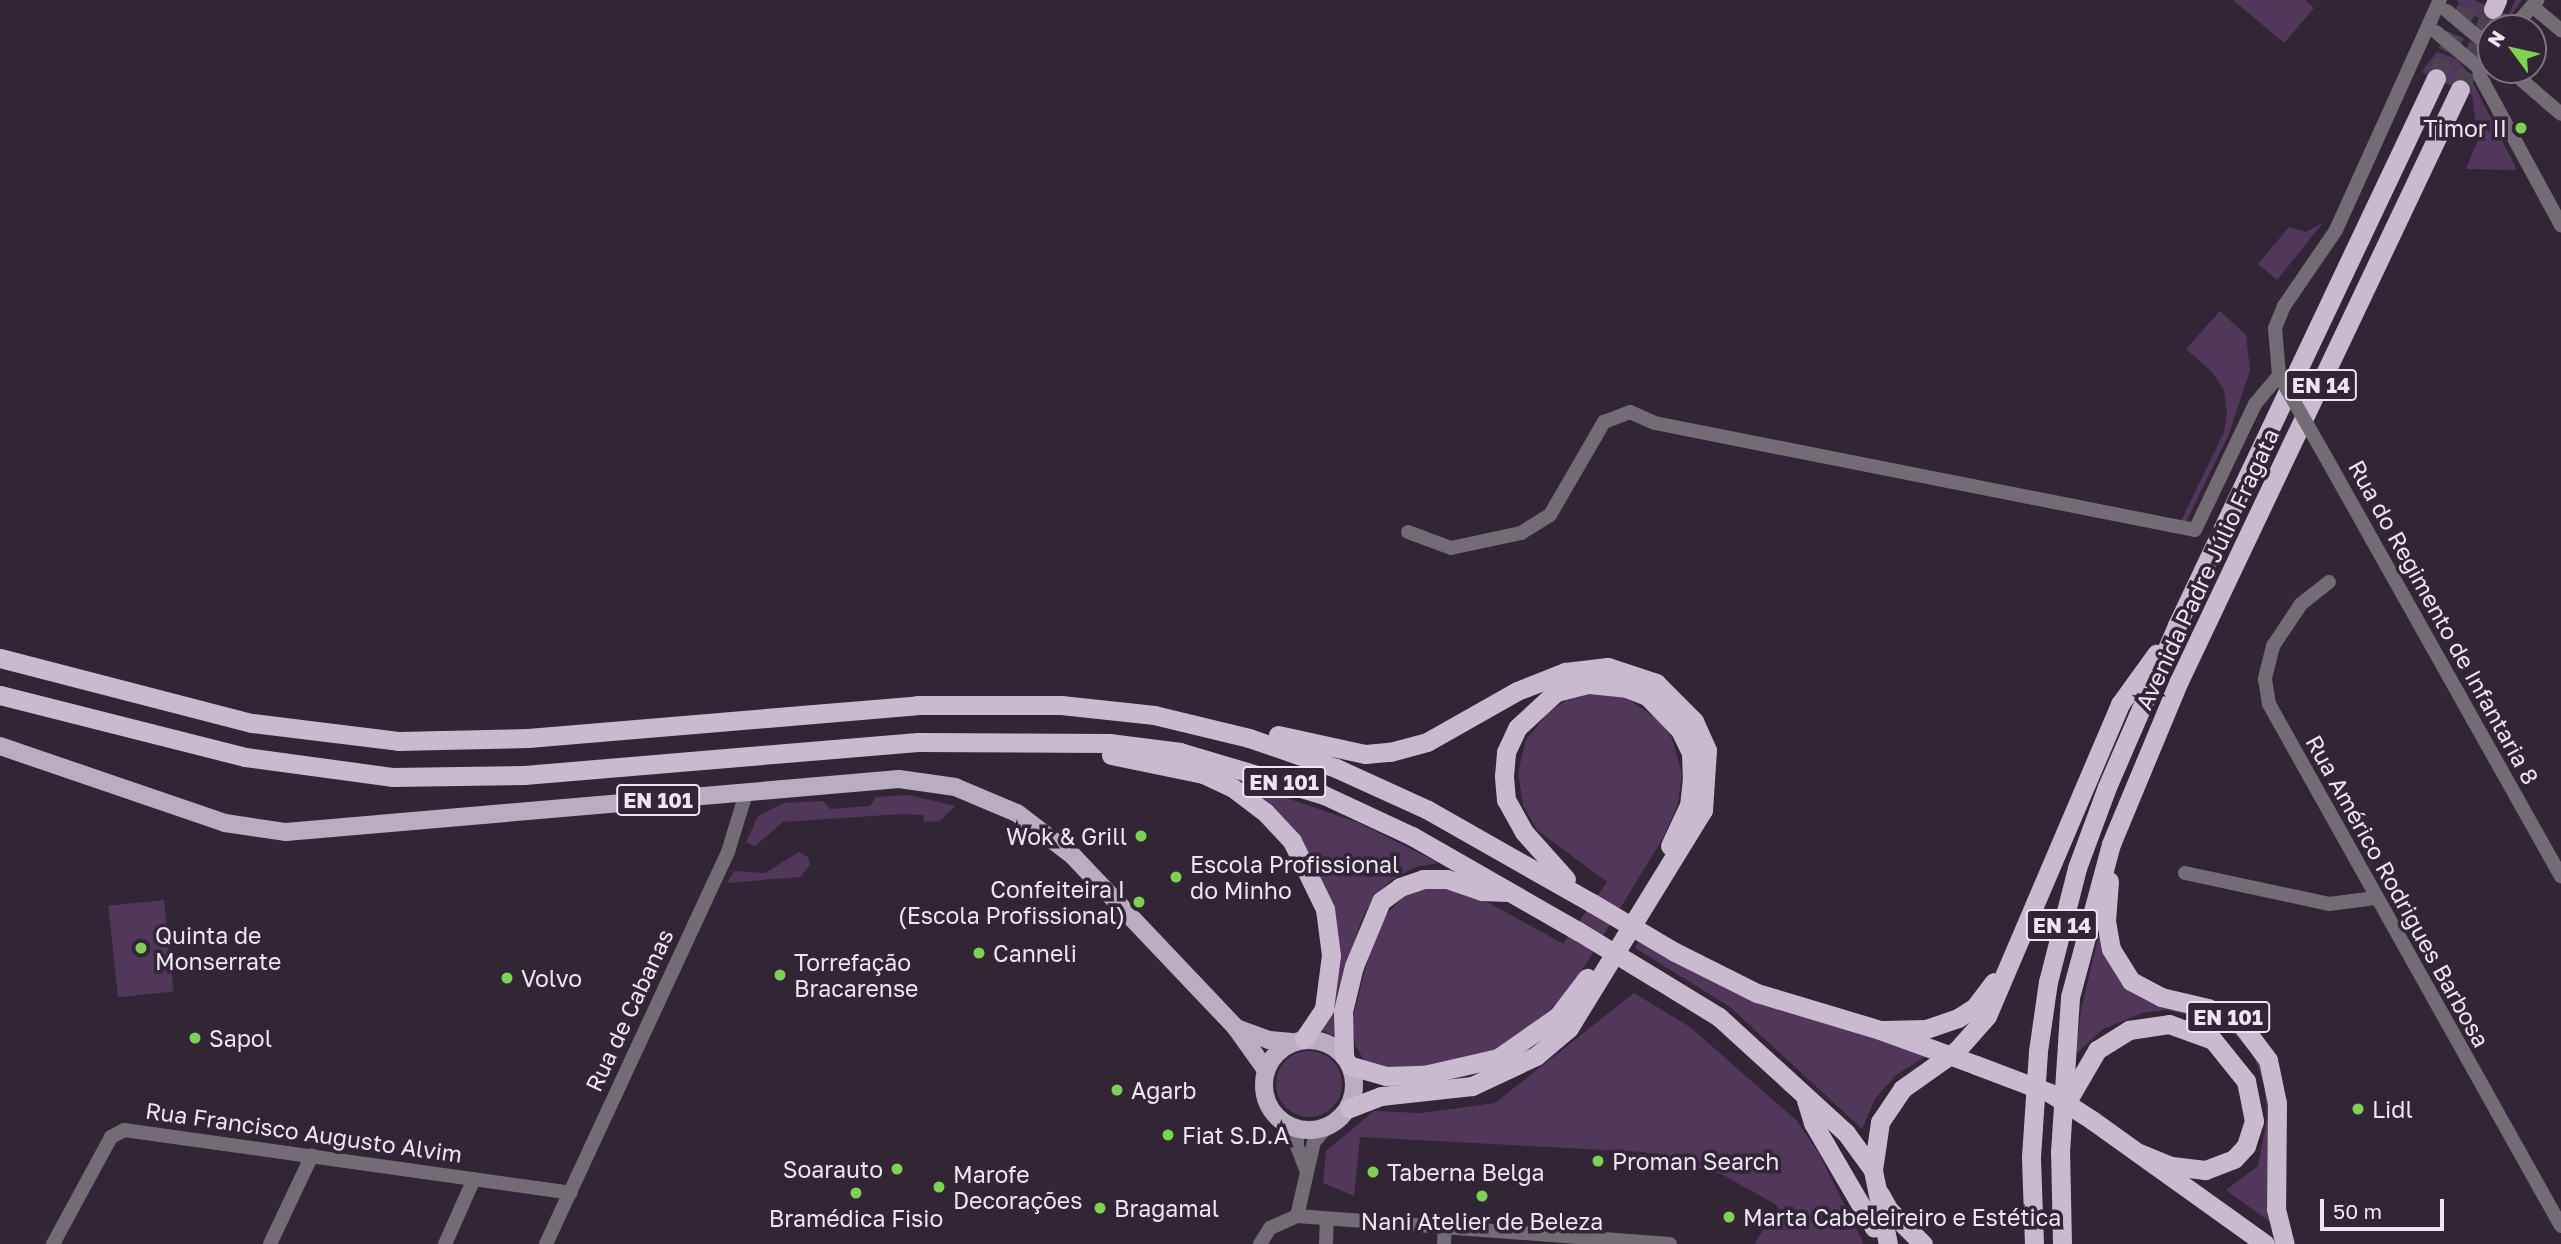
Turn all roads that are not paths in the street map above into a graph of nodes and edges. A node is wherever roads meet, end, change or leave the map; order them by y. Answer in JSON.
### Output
{"nodes":[{"id":1,"x":2426,"y":0,"type":"edge"},
{"id":2,"x":2535,"y":3,"type":"edge"},
{"id":3,"x":2441,"y":8,"type":"edge"},
{"id":4,"x":2561,"y":30,"type":"edge"},
{"id":5,"x":2477,"y":38,"type":"edge"},
{"id":6,"x":2477,"y":66,"type":"edge"},
{"id":7,"x":2436,"y":78,"type":"tunnel mouth"},
{"id":8,"x":2487,"y":84,"type":"edge"},
{"id":9,"x":2526,"y":84,"type":"edge"},
{"id":10,"x":2460,"y":89,"type":"tunnel mouth"},
{"id":11,"x":2561,"y":114,"type":"edge"},
{"id":12,"x":2561,"y":225,"type":"edge"},
{"id":13,"x":2279,"y":375,"type":"junction"},
{"id":14,"x":2305,"y":420,"type":"junction"},
{"id":15,"x":1408,"y":532,"type":"dead end"},
{"id":16,"x":2329,"y":582,"type":"dead end"},
{"id":17,"x":2178,"y":625,"type":"junction"},
{"id":18,"x":0,"y":659,"type":"edge"},
{"id":19,"x":0,"y":695,"type":"edge"},
{"id":20,"x":1249,"y":738,"type":"junction"},
{"id":21,"x":1034,"y":742,"type":"junction"},
{"id":22,"x":0,"y":746,"type":"edge"},
{"id":23,"x":746,"y":793,"type":"junction"},
{"id":24,"x":2111,"y":844,"type":"junction"},
{"id":25,"x":2185,"y":873,"type":"dead end"},
{"id":26,"x":2561,"y":876,"type":"edge"},
{"id":27,"x":1513,"y":892,"type":"junction"},
{"id":28,"x":2376,"y":898,"type":"junction"},
{"id":29,"x":1592,"y":903,"type":"junction"},
{"id":30,"x":2027,"y":923,"type":"junction"},
{"id":31,"x":1236,"y":1028,"type":"junction"},
{"id":32,"x":1880,"y":1030,"type":"junction"},
{"id":33,"x":1298,"y":1041,"type":"junction"},
{"id":34,"x":1945,"y":1057,"type":"junction"},
{"id":35,"x":1347,"y":1060,"type":"junction"},
{"id":36,"x":1266,"y":1070,"type":"junction"},
{"id":37,"x":1806,"y":1100,"type":"junction"},
{"id":38,"x":1349,"y":1108,"type":"junction"},
{"id":39,"x":2062,"y":1115,"type":"junction"},
{"id":40,"x":1327,"y":1127,"type":"junction"},
{"id":41,"x":1297,"y":1129,"type":"junction"},
{"id":42,"x":2138,"y":1153,"type":"junction"},
{"id":43,"x":312,"y":1155,"type":"junction"},
{"id":44,"x":1306,"y":1170,"type":"junction"},
{"id":45,"x":474,"y":1179,"type":"junction"},
{"id":46,"x":1875,"y":1180,"type":"junction"},
{"id":47,"x":571,"y":1194,"type":"junction"},
{"id":48,"x":1297,"y":1216,"type":"junction"},
{"id":49,"x":1327,"y":1220,"type":"junction"},
{"id":50,"x":2561,"y":1226,"type":"edge"},
{"id":51,"x":1445,"y":1227,"type":"junction"},
{"id":52,"x":53,"y":1244,"type":"edge"},
{"id":53,"x":270,"y":1244,"type":"edge"},
{"id":54,"x":444,"y":1244,"type":"edge"},
{"id":55,"x":546,"y":1244,"type":"edge"},
{"id":56,"x":1260,"y":1244,"type":"edge"},
{"id":57,"x":1326,"y":1244,"type":"edge"},
{"id":58,"x":1444,"y":1244,"type":"edge"},
{"id":59,"x":1670,"y":1244,"type":"edge"},
{"id":60,"x":1881,"y":1244,"type":"edge"},
{"id":61,"x":1888,"y":1244,"type":"edge"},
{"id":62,"x":1923,"y":1244,"type":"edge"},
{"id":63,"x":2035,"y":1244,"type":"edge"},
{"id":64,"x":2062,"y":1244,"type":"edge"},
{"id":65,"x":2265,"y":1244,"type":"edge"},
{"id":66,"x":2285,"y":1244,"type":"edge"}],
"edges":[{"from":1,"to":3,"type":"street"},
{"from":2,"to":4,"type":"street"},
{"from":3,"to":5,"type":"street","bridge":true},
{"from":3,"to":6,"type":"street","bridge":true},
{"from":3,"to":13,"type":"street"},
{"from":7,"to":17,"type":"highway","name":"Avenida Padre Júlio Fragata","number":"EN 14"},
{"from":8,"to":12,"type":"street"},
{"from":9,"to":11,"type":"street"},
{"from":10,"to":14,"type":"highway","name":"Avenida Padre Júlio Fragata","number":"EN 14"},
{"from":13,"to":14,"type":"street","name":"Rua do Regimento de Infantaria 8","bridge":true},
{"from":13,"to":15,"type":"street"},
{"from":14,"to":24,"type":"highway","name":"Avenida Padre Júlio Fragata","number":"EN 14"},
{"from":14,"to":26,"type":"street","name":"Rua do Regimento de Infantaria 8","bridge":true},
{"from":16,"to":28,"type":"street","name":"Rua Américo Rodrigues Barbosa"},
{"from":17,"to":30,"type":"highway","number":"EN 101"},
{"from":17,"to":63,"type":"highway","number":"EN 14"},
{"from":18,"to":20,"type":"highway","number":"EN 101"},
{"from":19,"to":21,"type":"highway","number":"EN 101"},
{"from":20,"to":29,"type":"highway","number":"EN 101"},
{"from":20,"to":38,"type":"highway"},
{"from":21,"to":27,"type":"highway","number":"EN 101"},
{"from":21,"to":33,"type":"highway"},
{"from":22,"to":23,"type":"main road","number":"EN 101"},
{"from":23,"to":31,"type":"main road","number":"EN 101"},
{"from":23,"to":47,"type":"street","name":"Rua de Cabanas"},
{"from":24,"to":39,"type":"highway","number":"EN 14"},
{"from":24,"to":66,"type":"highway","number":"EN 101"},
{"from":25,"to":28,"type":"street"},
{"from":27,"to":35,"type":"highway"},
{"from":27,"to":37,"type":"highway","number":"EN 101","bridge":true},
{"from":28,"to":50,"type":"street","name":"Rua Américo Rodrigues Barbosa"},
{"from":29,"to":32,"type":"highway","number":"EN 101","bridge":true},
{"from":29,"to":35,"type":"highway"},
{"from":30,"to":32,"type":"highway","number":"EN 101"},
{"from":30,"to":34,"type":"highway"},
{"from":31,"to":33,"type":"main road","number":"EN 101"},
{"from":31,"to":36,"type":"main road","number":"EN 101"},
{"from":32,"to":34,"type":"highway"},
{"from":33,"to":35,"type":"main road","number":"EN 101"},
{"from":33,"to":36,"type":"main road"},
{"from":34,"to":42,"type":"highway","bridge":true},
{"from":34,"to":46,"type":"highway"},
{"from":35,"to":38,"type":"main road"},
{"from":36,"to":41,"type":"main road"},
{"from":37,"to":46,"type":"highway","number":"EN 101"},
{"from":37,"to":60,"type":"highway"},
{"from":38,"to":40,"type":"main road"},
{"from":39,"to":42,"type":"highway"},
{"from":39,"to":64,"type":"highway","number":"EN 14"},
{"from":40,"to":41,"type":"main road"},
{"from":40,"to":44,"type":"street"},
{"from":41,"to":44,"type":"street"},
{"from":42,"to":65,"type":"highway"},
{"from":43,"to":45,"type":"street","name":"Rua Francisco Augusto Alvim"},
{"from":43,"to":52,"type":"street","name":"Rua Francisco Augusto Alvim"},
{"from":43,"to":53,"type":"street"},
{"from":44,"to":48,"type":"street"},
{"from":45,"to":47,"type":"street","name":"Rua Francisco Augusto Alvim"},
{"from":45,"to":54,"type":"street"},
{"from":46,"to":61,"type":"highway"},
{"from":46,"to":62,"type":"highway","number":"EN 101"},
{"from":47,"to":55,"type":"street","name":"Rua de Cabanas"},
{"from":48,"to":49,"type":"street"},
{"from":48,"to":56,"type":"street"},
{"from":49,"to":51,"type":"street"},
{"from":49,"to":57,"type":"street"},
{"from":51,"to":58,"type":"street"},
{"from":51,"to":59,"type":"street"}]}
